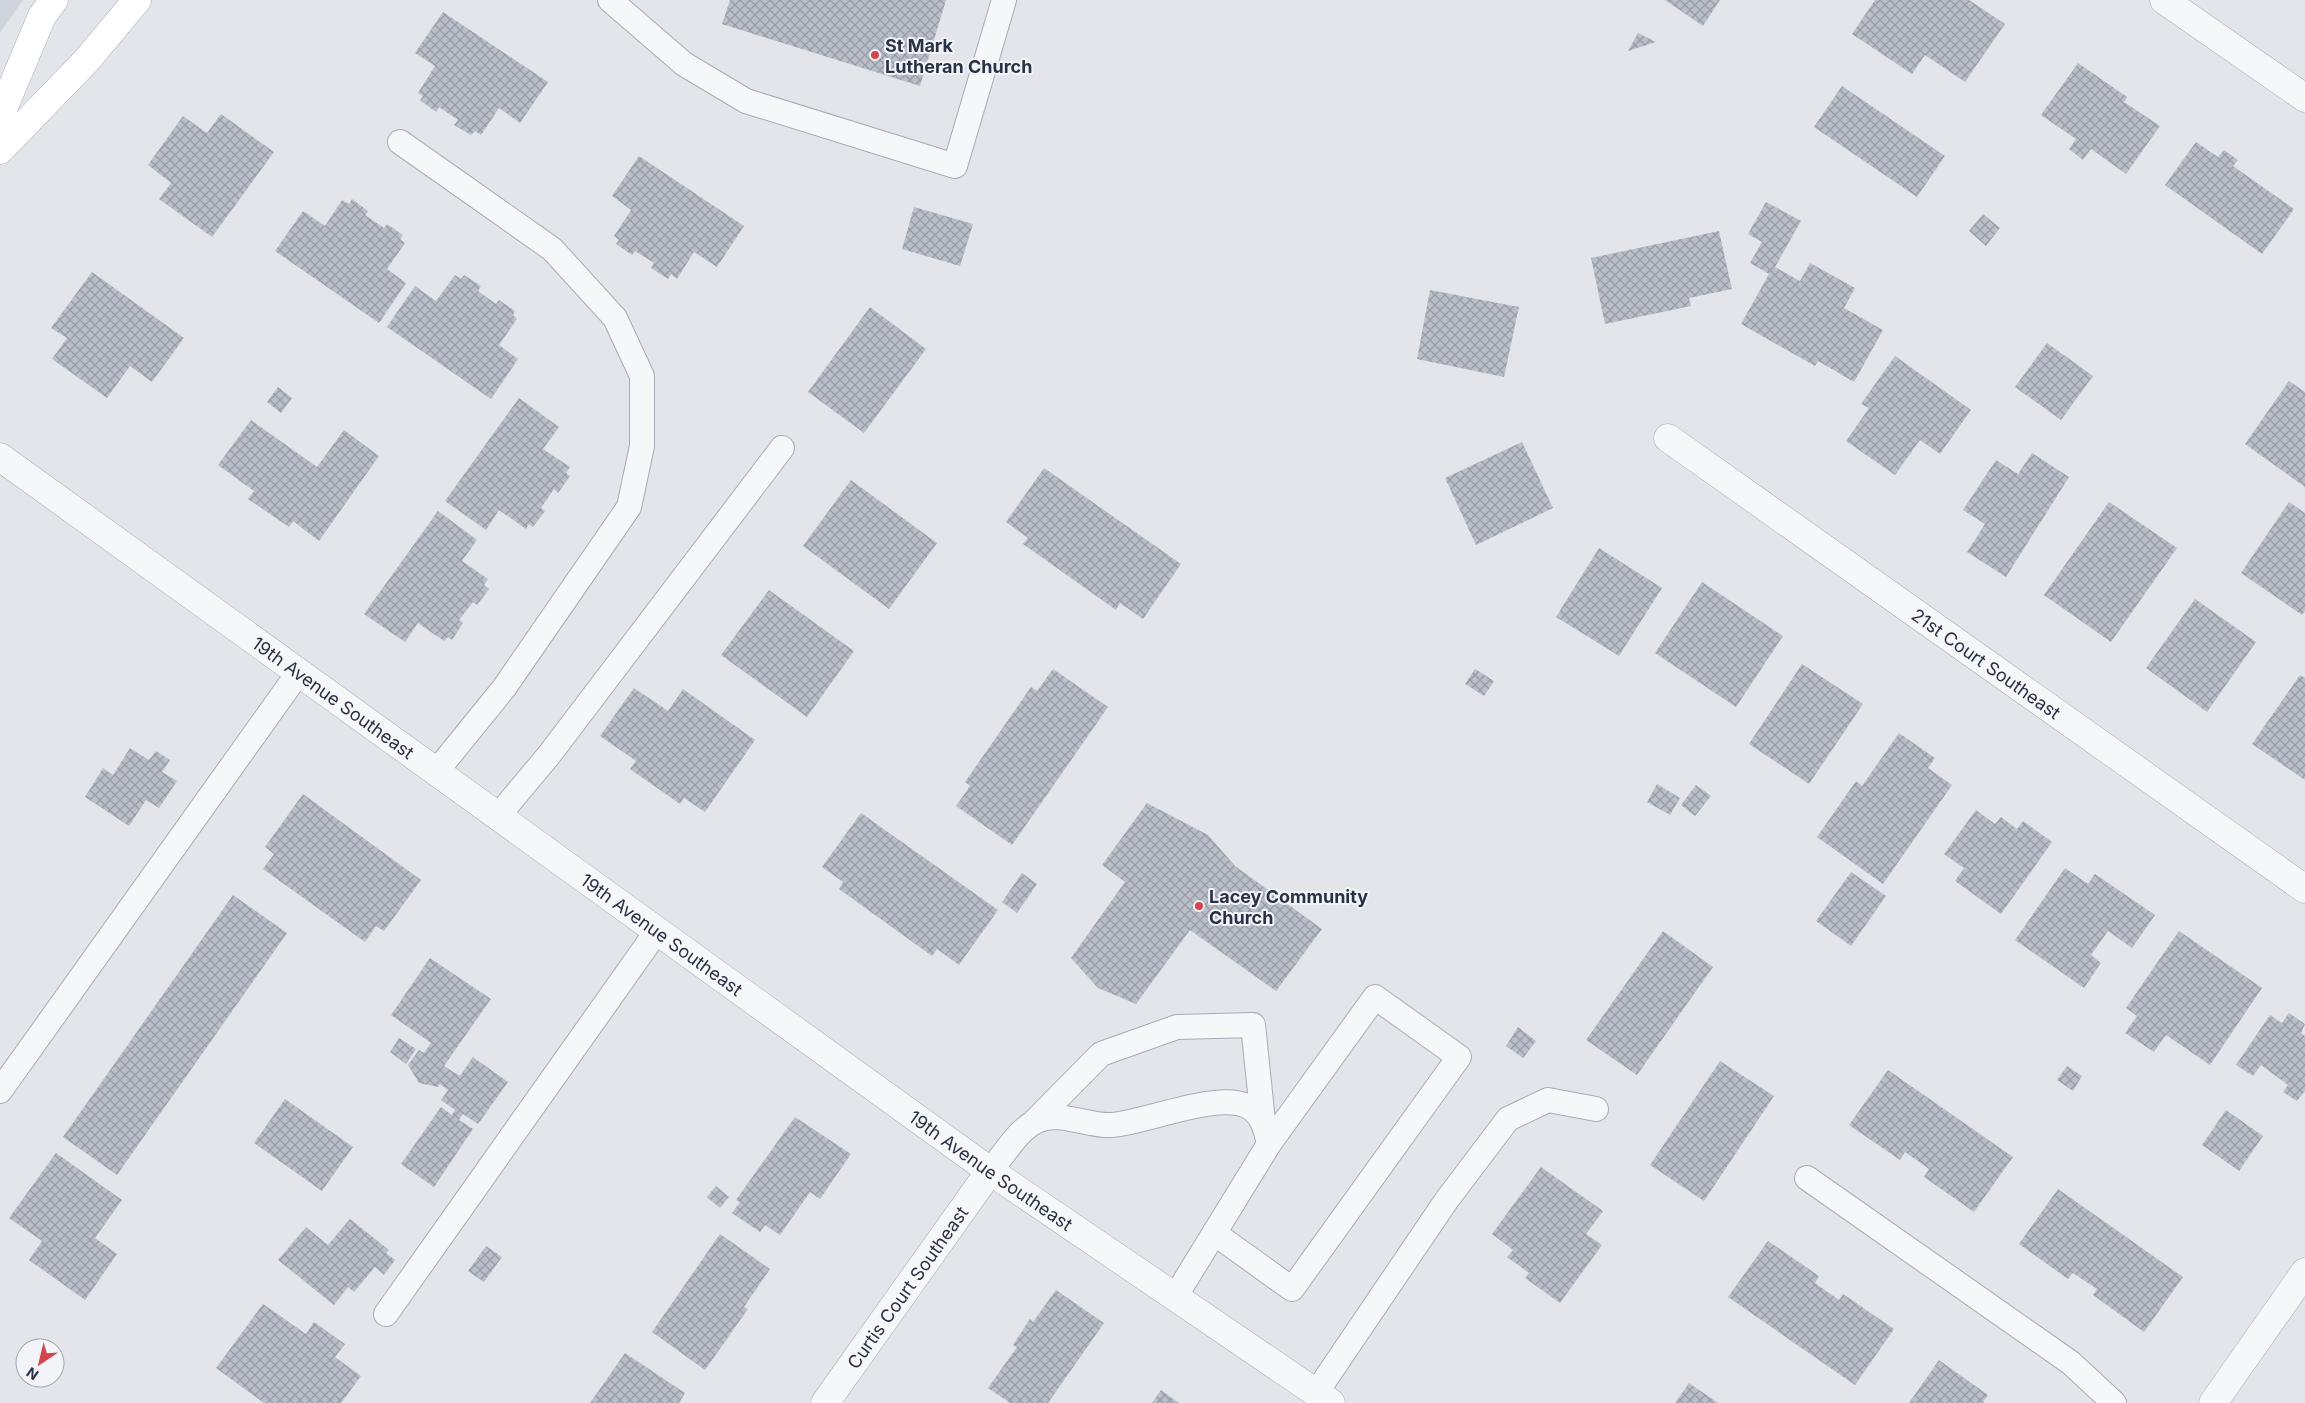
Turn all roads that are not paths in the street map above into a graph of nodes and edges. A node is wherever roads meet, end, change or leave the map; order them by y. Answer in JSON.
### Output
{"nodes":[{"id":1,"x":54,"y":0,"type":"edge"},
{"id":2,"x":137,"y":0,"type":"edge"},
{"id":3,"x":610,"y":0,"type":"edge"},
{"id":4,"x":1004,"y":0,"type":"edge"},
{"id":5,"x":2164,"y":0,"type":"edge"},
{"id":6,"x":2305,"y":98,"type":"edge"},
{"id":7,"x":0,"y":116,"type":"edge"},
{"id":8,"x":400,"y":142,"type":"dead end"},
{"id":9,"x":0,"y":150,"type":"edge"},
{"id":10,"x":1668,"y":438,"type":"dead end"},
{"id":11,"x":782,"y":448,"type":"dead end"},
{"id":12,"x":0,"y":457,"type":"edge"},
{"id":13,"x":299,"y":672,"type":"junction"},
{"id":14,"x":436,"y":772,"type":"junction"},
{"id":15,"x":498,"y":816,"type":"junction"},
{"id":16,"x":2305,"y":889,"type":"edge"},
{"id":17,"x":658,"y":931,"type":"junction"},
{"id":18,"x":0,"y":1091,"type":"edge"},
{"id":19,"x":1596,"y":1109,"type":"dead end"},
{"id":20,"x":1263,"y":1121,"type":"junction"},
{"id":21,"x":1034,"y":1122,"type":"junction"},
{"id":22,"x":1270,"y":1144,"type":"junction"},
{"id":23,"x":990,"y":1171,"type":"junction"},
{"id":24,"x":1807,"y":1178,"type":"dead end"},
{"id":25,"x":1214,"y":1233,"type":"junction"},
{"id":26,"x":2305,"y":1272,"type":"edge"},
{"id":27,"x":1175,"y":1297,"type":"junction"},
{"id":28,"x":386,"y":1314,"type":"dead end"},
{"id":29,"x":1323,"y":1398,"type":"edge"},
{"id":30,"x":825,"y":1403,"type":"edge"},
{"id":31,"x":2114,"y":1403,"type":"edge"},
{"id":32,"x":2213,"y":1403,"type":"edge"}],
"edges":[{"from":1,"to":7,"type":"main road"},
{"from":2,"to":9,"type":"main road"},
{"from":3,"to":4,"type":"lane"},
{"from":5,"to":6,"type":"street"},
{"from":8,"to":14,"type":"lane"},
{"from":10,"to":16,"type":"street","name":"21st Court Southeast"},
{"from":11,"to":15,"type":"lane"},
{"from":12,"to":13,"type":"street","name":"19th Avenue Southeast"},
{"from":13,"to":14,"type":"street","name":"19th Avenue Southeast"},
{"from":13,"to":18,"type":"lane"},
{"from":14,"to":15,"type":"street","name":"19th Avenue Southeast"},
{"from":15,"to":17,"type":"street","name":"19th Avenue Southeast"},
{"from":17,"to":23,"type":"street","name":"19th Avenue Southeast"},
{"from":17,"to":28,"type":"lane"},
{"from":19,"to":29,"type":"lane"},
{"from":20,"to":21,"type":"lane"},
{"from":20,"to":21,"type":"lane"},
{"from":20,"to":22,"type":"lane"},
{"from":21,"to":23,"type":"lane"},
{"from":22,"to":25,"type":"lane"},
{"from":22,"to":25,"type":"lane"},
{"from":23,"to":27,"type":"street","name":"19th Avenue Southeast"},
{"from":23,"to":30,"type":"street","name":"Curtis Court Southeast"},
{"from":24,"to":31,"type":"lane"},
{"from":25,"to":27,"type":"lane"},
{"from":26,"to":32,"type":"street"},
{"from":27,"to":29,"type":"street","name":"19th Avenue Southeast"}]}
